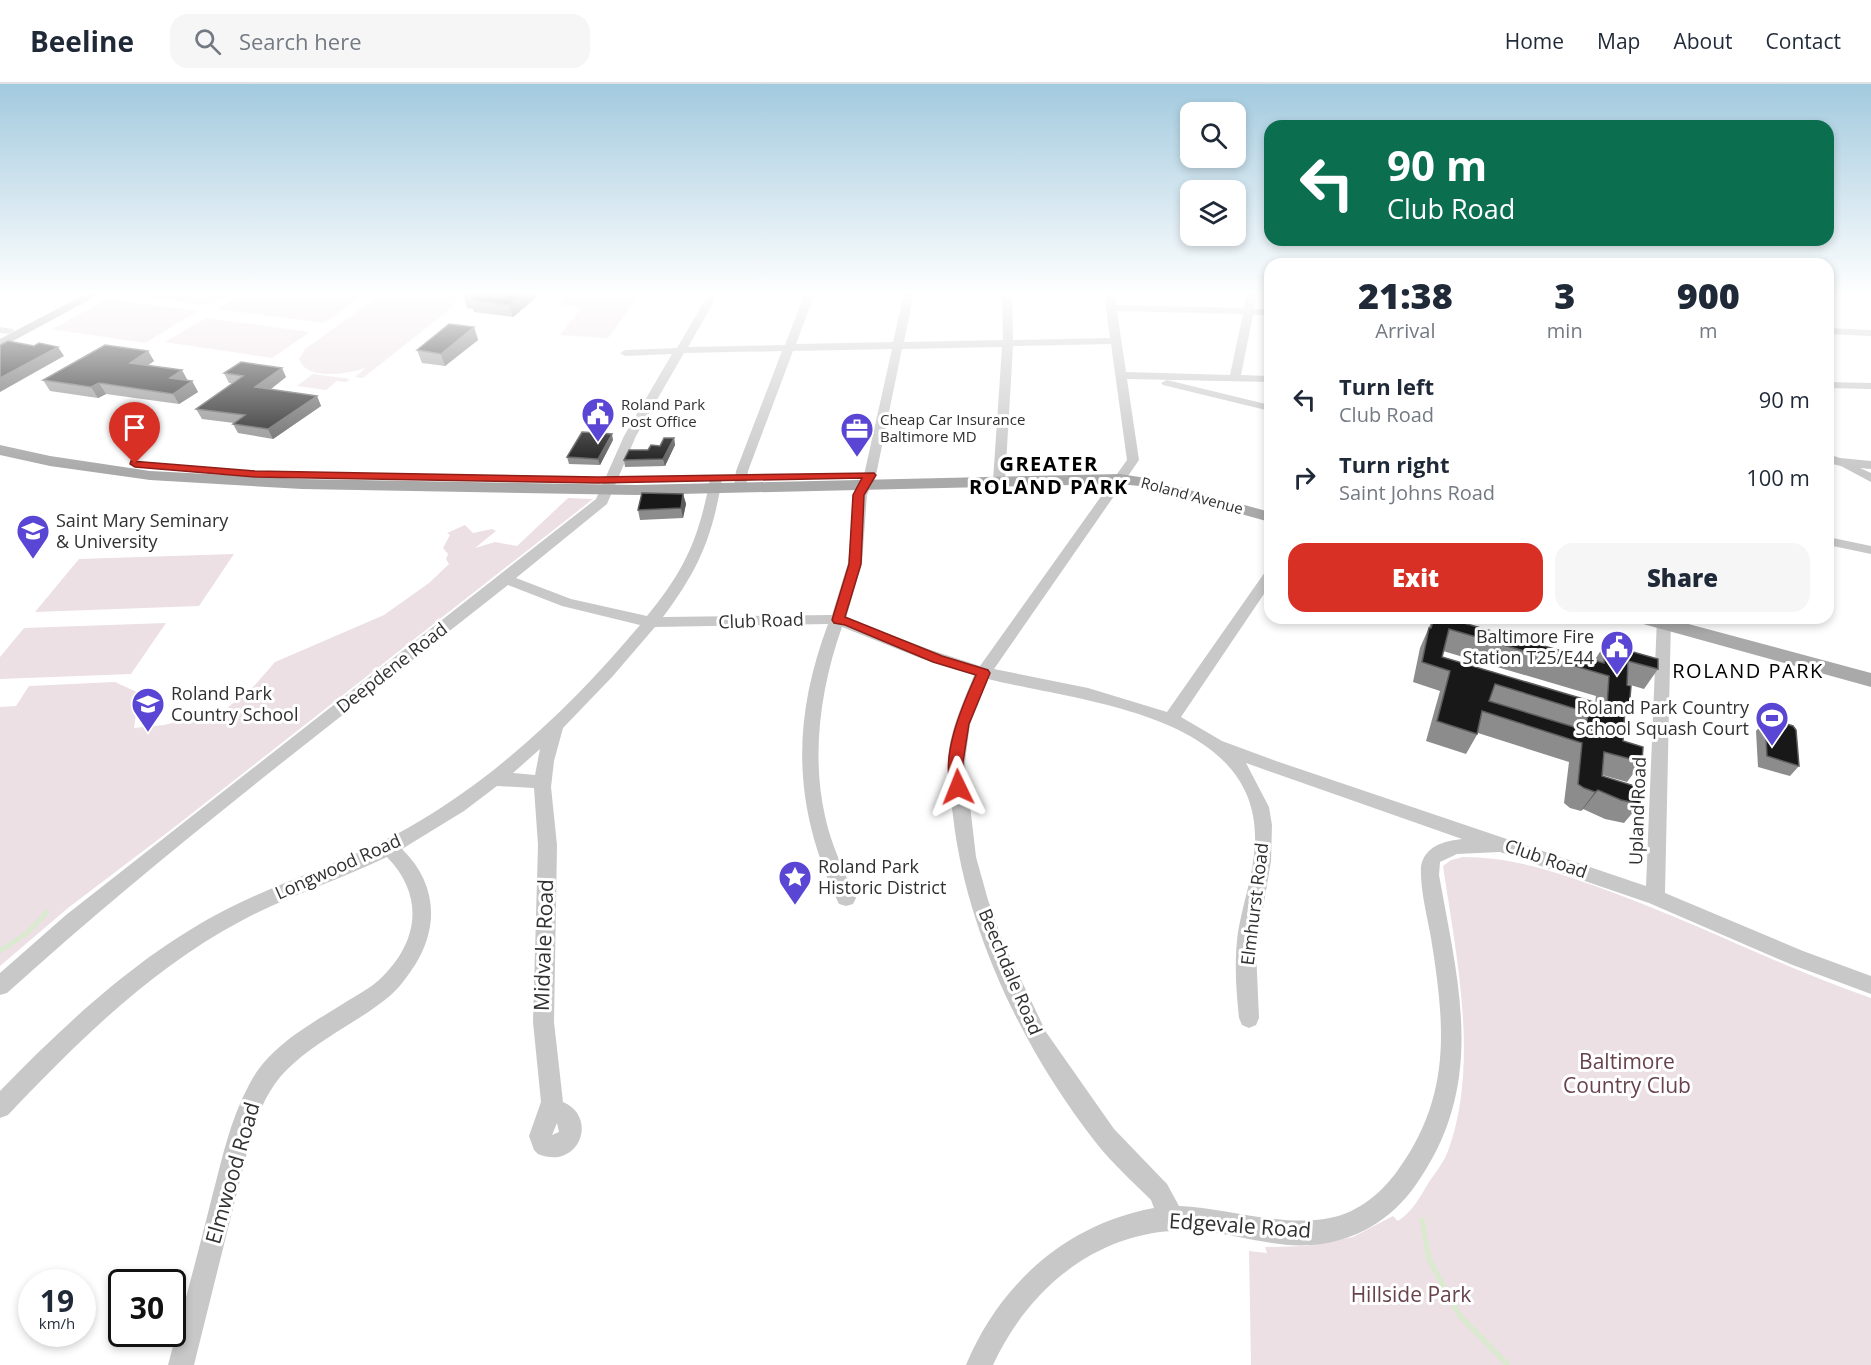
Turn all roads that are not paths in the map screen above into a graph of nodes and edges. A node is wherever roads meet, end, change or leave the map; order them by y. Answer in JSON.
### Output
{"nodes":[{"id":1,"x":625,"y":353,"type":"dead end"},
{"id":2,"x":629,"y":353,"type":"edge"},
{"id":3,"x":678,"y":353,"type":"edge"},
{"id":4,"x":788,"y":353,"type":"edge"},
{"id":5,"x":896,"y":353,"type":"edge"},
{"id":6,"x":1007,"y":353,"type":"edge"},
{"id":7,"x":1118,"y":353,"type":"edge"},
{"id":8,"x":1240,"y":353,"type":"edge"},
{"id":9,"x":1121,"y":375,"type":"junction"},
{"id":10,"x":1137,"y":375,"type":"junction"},
{"id":11,"x":1201,"y":377,"type":"junction"},
{"id":12,"x":1235,"y":378,"type":"junction"},
{"id":13,"x":1264,"y":379,"type":"edge"},
{"id":14,"x":1834,"y":385,"type":"edge"},
{"id":15,"x":1871,"y":386,"type":"edge"},
{"id":16,"x":1196,"y":390,"type":"junction"},
{"id":17,"x":1264,"y":407,"type":"edge"},
{"id":18,"x":0,"y":439,"type":"edge"},
{"id":19,"x":0,"y":450,"type":"edge"},
{"id":20,"x":1834,"y":460,"type":"edge"},
{"id":21,"x":1834,"y":460,"type":"edge"},
{"id":22,"x":1871,"y":465,"type":"edge"},
{"id":23,"x":1122,"y":475,"type":"junction"},
{"id":24,"x":999,"y":476,"type":"junction"},
{"id":25,"x":1871,"y":478,"type":"edge"},
{"id":26,"x":867,"y":480,"type":"junction"},
{"id":27,"x":740,"y":483,"type":"junction"},
{"id":28,"x":608,"y":484,"type":"junction"},
{"id":29,"x":715,"y":484,"type":"junction"},
{"id":30,"x":1264,"y":505,"type":"edge"},
{"id":31,"x":1264,"y":515,"type":"edge"},
{"id":32,"x":1834,"y":542,"type":"edge"},
{"id":33,"x":1871,"y":550,"type":"edge"},
{"id":34,"x":506,"y":579,"type":"junction"},
{"id":35,"x":1264,"y":584,"type":"edge"},
{"id":36,"x":838,"y":620,"type":"junction"},
{"id":37,"x":650,"y":622,"type":"junction"},
{"id":38,"x":1664,"y":624,"type":"edge"},
{"id":39,"x":1675,"y":624,"type":"edge"},
{"id":40,"x":1708,"y":624,"type":"edge"},
{"id":41,"x":1871,"y":668,"type":"edge"},
{"id":42,"x":983,"y":673,"type":"junction"},
{"id":43,"x":1871,"y":680,"type":"edge"},
{"id":44,"x":1171,"y":719,"type":"junction"},
{"id":45,"x":556,"y":727,"type":"junction"},
{"id":46,"x":1216,"y":745,"type":"junction"},
{"id":47,"x":1269,"y":766,"type":"junction"},
{"id":48,"x":491,"y":780,"type":"junction"},
{"id":49,"x":543,"y":782,"type":"junction"},
{"id":50,"x":1250,"y":785,"type":"junction"},
{"id":51,"x":1452,"y":837,"type":"junction"},
{"id":52,"x":389,"y":847,"type":"junction"},
{"id":53,"x":1654,"y":897,"type":"junction"},
{"id":54,"x":846,"y":898,"type":"dead end"},
{"id":55,"x":1871,"y":985,"type":"edge"},
{"id":56,"x":0,"y":986,"type":"edge"},
{"id":57,"x":1249,"y":1018,"type":"dead end"},
{"id":58,"x":0,"y":1107,"type":"edge"},
{"id":59,"x":552,"y":1108,"type":"dead end"},
{"id":60,"x":1172,"y":1218,"type":"junction"},
{"id":61,"x":181,"y":1365,"type":"edge"},
{"id":62,"x":979,"y":1365,"type":"edge"}],
"edges":[{"from":1,"to":2,"type":"street"},
{"from":3,"to":28,"type":"street","name":"Deepdene Road"},
{"from":4,"to":27,"type":"street"},
{"from":5,"to":26,"type":"street"},
{"from":6,"to":24,"type":"street"},
{"from":7,"to":9,"type":"street"},
{"from":8,"to":12,"type":"street"},
{"from":9,"to":10,"type":"street"},
{"from":9,"to":23,"type":"street"},
{"from":10,"to":11,"type":"street"},
{"from":10,"to":16,"type":"street"},
{"from":11,"to":12,"type":"street"},
{"from":11,"to":16,"type":"street"},
{"from":12,"to":13,"type":"street"},
{"from":14,"to":15,"type":"street"},
{"from":16,"to":17,"type":"street"},
{"from":18,"to":28,"type":"main road","name":"Roland Avenue"},
{"from":19,"to":28,"type":"main road","name":"Roland Avenue"},
{"from":20,"to":22,"type":"street"},
{"from":21,"to":25,"type":"street"},
{"from":23,"to":24,"type":"main road","name":"Roland Avenue"},
{"from":23,"to":30,"type":"main road","name":"Roland Avenue"},
{"from":23,"to":31,"type":"main road","name":"Roland Avenue"},
{"from":23,"to":42,"type":"street","name":"Beechdale Road"},
{"from":24,"to":26,"type":"main road","name":"Roland Avenue"},
{"from":26,"to":27,"type":"main road","name":"Roland Avenue"},
{"from":26,"to":36,"type":"street"},
{"from":27,"to":29,"type":"main road","name":"Roland Avenue"},
{"from":28,"to":29,"type":"main road","name":"Roland Avenue"},
{"from":28,"to":34,"type":"street","name":"Deepdene Road"},
{"from":29,"to":37,"type":"street","name":"Longwood Road"},
{"from":32,"to":33,"type":"street"},
{"from":34,"to":37,"type":"street","name":"Club Road"},
{"from":34,"to":56,"type":"street","name":"Deepdene Road"},
{"from":35,"to":44,"type":"street"},
{"from":36,"to":37,"type":"street","name":"Club Road"},
{"from":36,"to":42,"type":"street","name":"Club Road"},
{"from":36,"to":54,"type":"street"},
{"from":37,"to":45,"type":"street","name":"Longwood Road"},
{"from":38,"to":53,"type":"street","name":"Upland Road"},
{"from":39,"to":43,"type":"main road"},
{"from":40,"to":41,"type":"main road"},
{"from":42,"to":44,"type":"street","name":"Club Road"},
{"from":42,"to":60,"type":"street","name":"Beechdale Road"},
{"from":44,"to":46,"type":"street","name":"Club Road"},
{"from":45,"to":48,"type":"street","name":"Longwood Road"},
{"from":45,"to":49,"type":"street","name":"Midvale Road"},
{"from":46,"to":47,"type":"street","name":"Club Road"},
{"from":46,"to":50,"type":"street","name":"Club Road"},
{"from":47,"to":50,"type":"street"},
{"from":47,"to":51,"type":"street","name":"Club Road"},
{"from":48,"to":49,"type":"street"},
{"from":48,"to":52,"type":"street","name":"Longwood Road"},
{"from":49,"to":59,"type":"street","name":"Midvale Road"},
{"from":50,"to":57,"type":"street","name":"Elmhurst Road"},
{"from":51,"to":53,"type":"street","name":"Club Road"},
{"from":51,"to":60,"type":"street","name":"Edgevale Road"},
{"from":52,"to":58,"type":"street","name":"Longwood Road"},
{"from":52,"to":61,"type":"street","name":"Elmwood Road"},
{"from":53,"to":55,"type":"street","name":"Club Road"},
{"from":60,"to":62,"type":"street","name":"Edgevale Road"}]}
